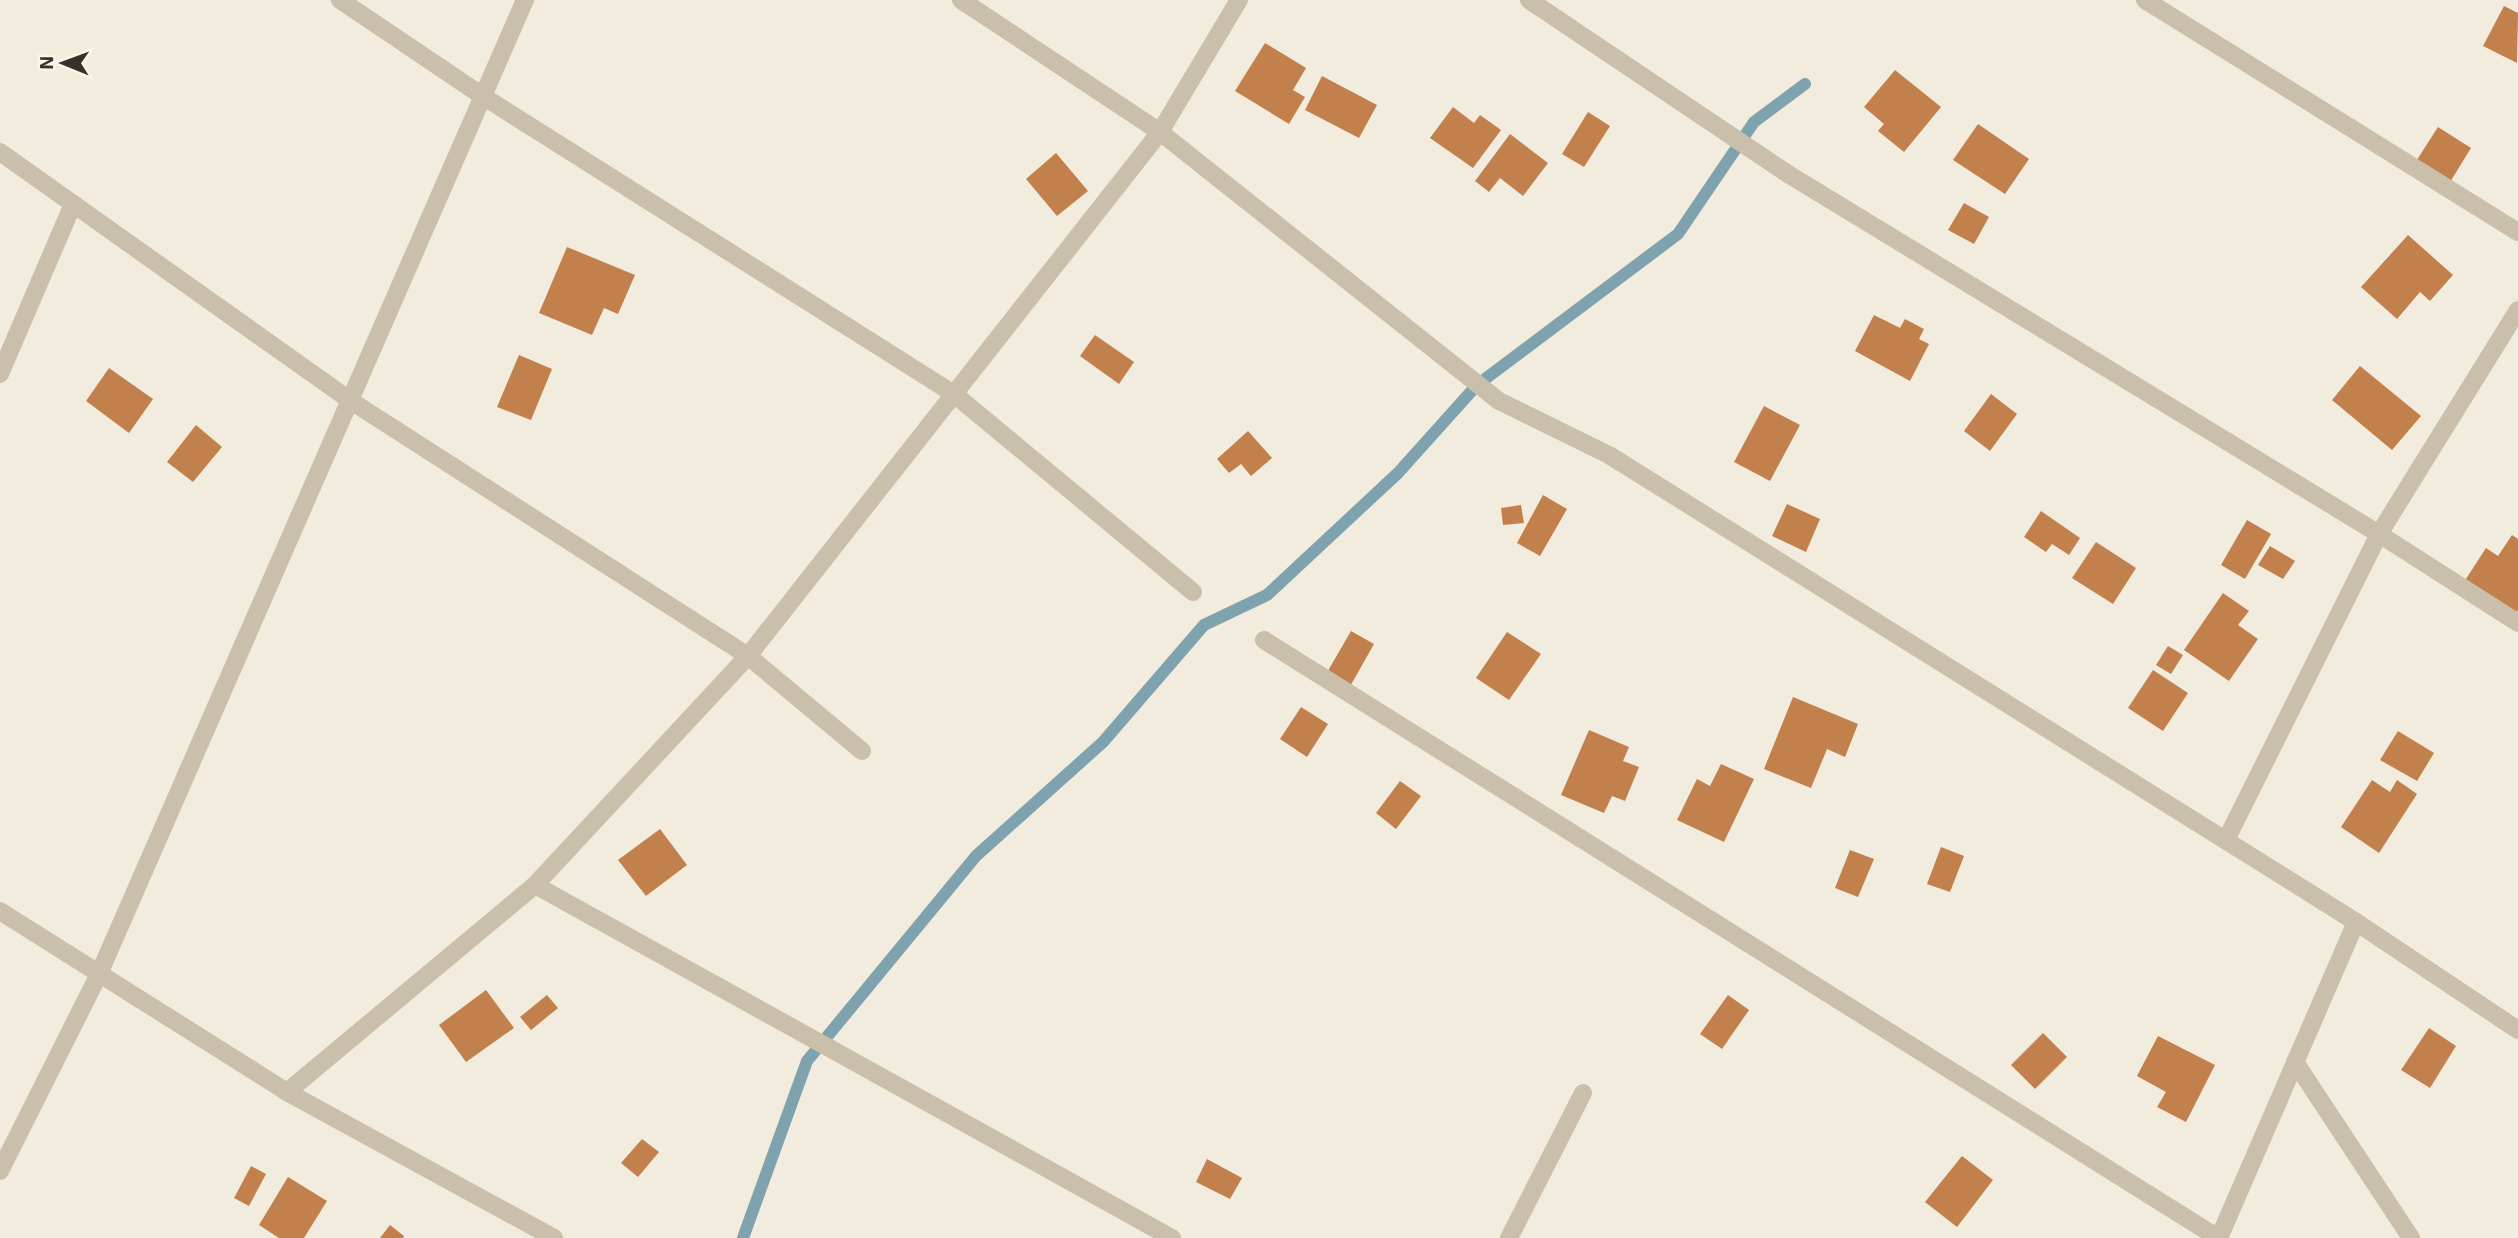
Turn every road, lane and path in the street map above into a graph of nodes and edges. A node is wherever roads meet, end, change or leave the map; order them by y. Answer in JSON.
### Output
{"nodes":[{"id":1,"x":340,"y":0,"type":"edge"},
{"id":2,"x":525,"y":0,"type":"edge"},
{"id":3,"x":961,"y":0,"type":"edge"},
{"id":4,"x":1239,"y":0,"type":"edge"},
{"id":5,"x":1529,"y":0,"type":"edge"},
{"id":6,"x":2145,"y":0,"type":"edge"},
{"id":7,"x":484,"y":97,"type":"junction"},
{"id":8,"x":1160,"y":132,"type":"junction"},
{"id":9,"x":0,"y":152,"type":"edge"},
{"id":10,"x":73,"y":204,"type":"junction"},
{"id":11,"x":2518,"y":232,"type":"edge"},
{"id":12,"x":2518,"y":310,"type":"edge"},
{"id":13,"x":0,"y":374,"type":"edge"},
{"id":14,"x":954,"y":394,"type":"junction"},
{"id":15,"x":351,"y":401,"type":"junction"},
{"id":16,"x":2379,"y":534,"type":"junction"},
{"id":17,"x":1193,"y":592,"type":"dead end"},
{"id":18,"x":2518,"y":624,"type":"edge"},
{"id":19,"x":1264,"y":640,"type":"dead end"},
{"id":20,"x":748,"y":656,"type":"junction"},
{"id":21,"x":862,"y":751,"type":"dead end"},
{"id":22,"x":2226,"y":840,"type":"junction"},
{"id":23,"x":535,"y":885,"type":"junction"},
{"id":24,"x":0,"y":911,"type":"edge"},
{"id":25,"x":2356,"y":922,"type":"junction"},
{"id":26,"x":99,"y":974,"type":"junction"},
{"id":27,"x":2518,"y":1030,"type":"edge"},
{"id":28,"x":2295,"y":1062,"type":"junction"},
{"id":29,"x":287,"y":1092,"type":"junction"},
{"id":30,"x":1583,"y":1093,"type":"dead end"},
{"id":31,"x":0,"y":1171,"type":"edge"},
{"id":32,"x":554,"y":1238,"type":"edge"},
{"id":33,"x":1172,"y":1238,"type":"edge"},
{"id":34,"x":1509,"y":1238,"type":"edge"},
{"id":35,"x":2219,"y":1238,"type":"edge"},
{"id":36,"x":2411,"y":1238,"type":"edge"}],
"edges":[{"from":1,"to":7,"type":"street"},
{"from":2,"to":7,"type":"street"},
{"from":3,"to":8,"type":"street"},
{"from":4,"to":8,"type":"street"},
{"from":5,"to":16,"type":"street"},
{"from":6,"to":11,"type":"street"},
{"from":7,"to":14,"type":"street"},
{"from":7,"to":15,"type":"street"},
{"from":8,"to":14,"type":"street"},
{"from":8,"to":22,"type":"street"},
{"from":9,"to":10,"type":"street"},
{"from":10,"to":13,"type":"street"},
{"from":10,"to":15,"type":"street"},
{"from":12,"to":16,"type":"street"},
{"from":14,"to":17,"type":"street"},
{"from":14,"to":20,"type":"street"},
{"from":15,"to":20,"type":"street"},
{"from":15,"to":26,"type":"street"},
{"from":16,"to":18,"type":"street"},
{"from":16,"to":22,"type":"street"},
{"from":19,"to":35,"type":"street"},
{"from":20,"to":21,"type":"street"},
{"from":20,"to":23,"type":"street"},
{"from":22,"to":25,"type":"street"},
{"from":23,"to":29,"type":"street"},
{"from":23,"to":33,"type":"street"},
{"from":24,"to":26,"type":"street"},
{"from":25,"to":27,"type":"street"},
{"from":25,"to":28,"type":"street"},
{"from":26,"to":29,"type":"street"},
{"from":26,"to":31,"type":"street"},
{"from":28,"to":35,"type":"street"},
{"from":28,"to":36,"type":"street"},
{"from":29,"to":32,"type":"street"},
{"from":30,"to":34,"type":"street"}]}
